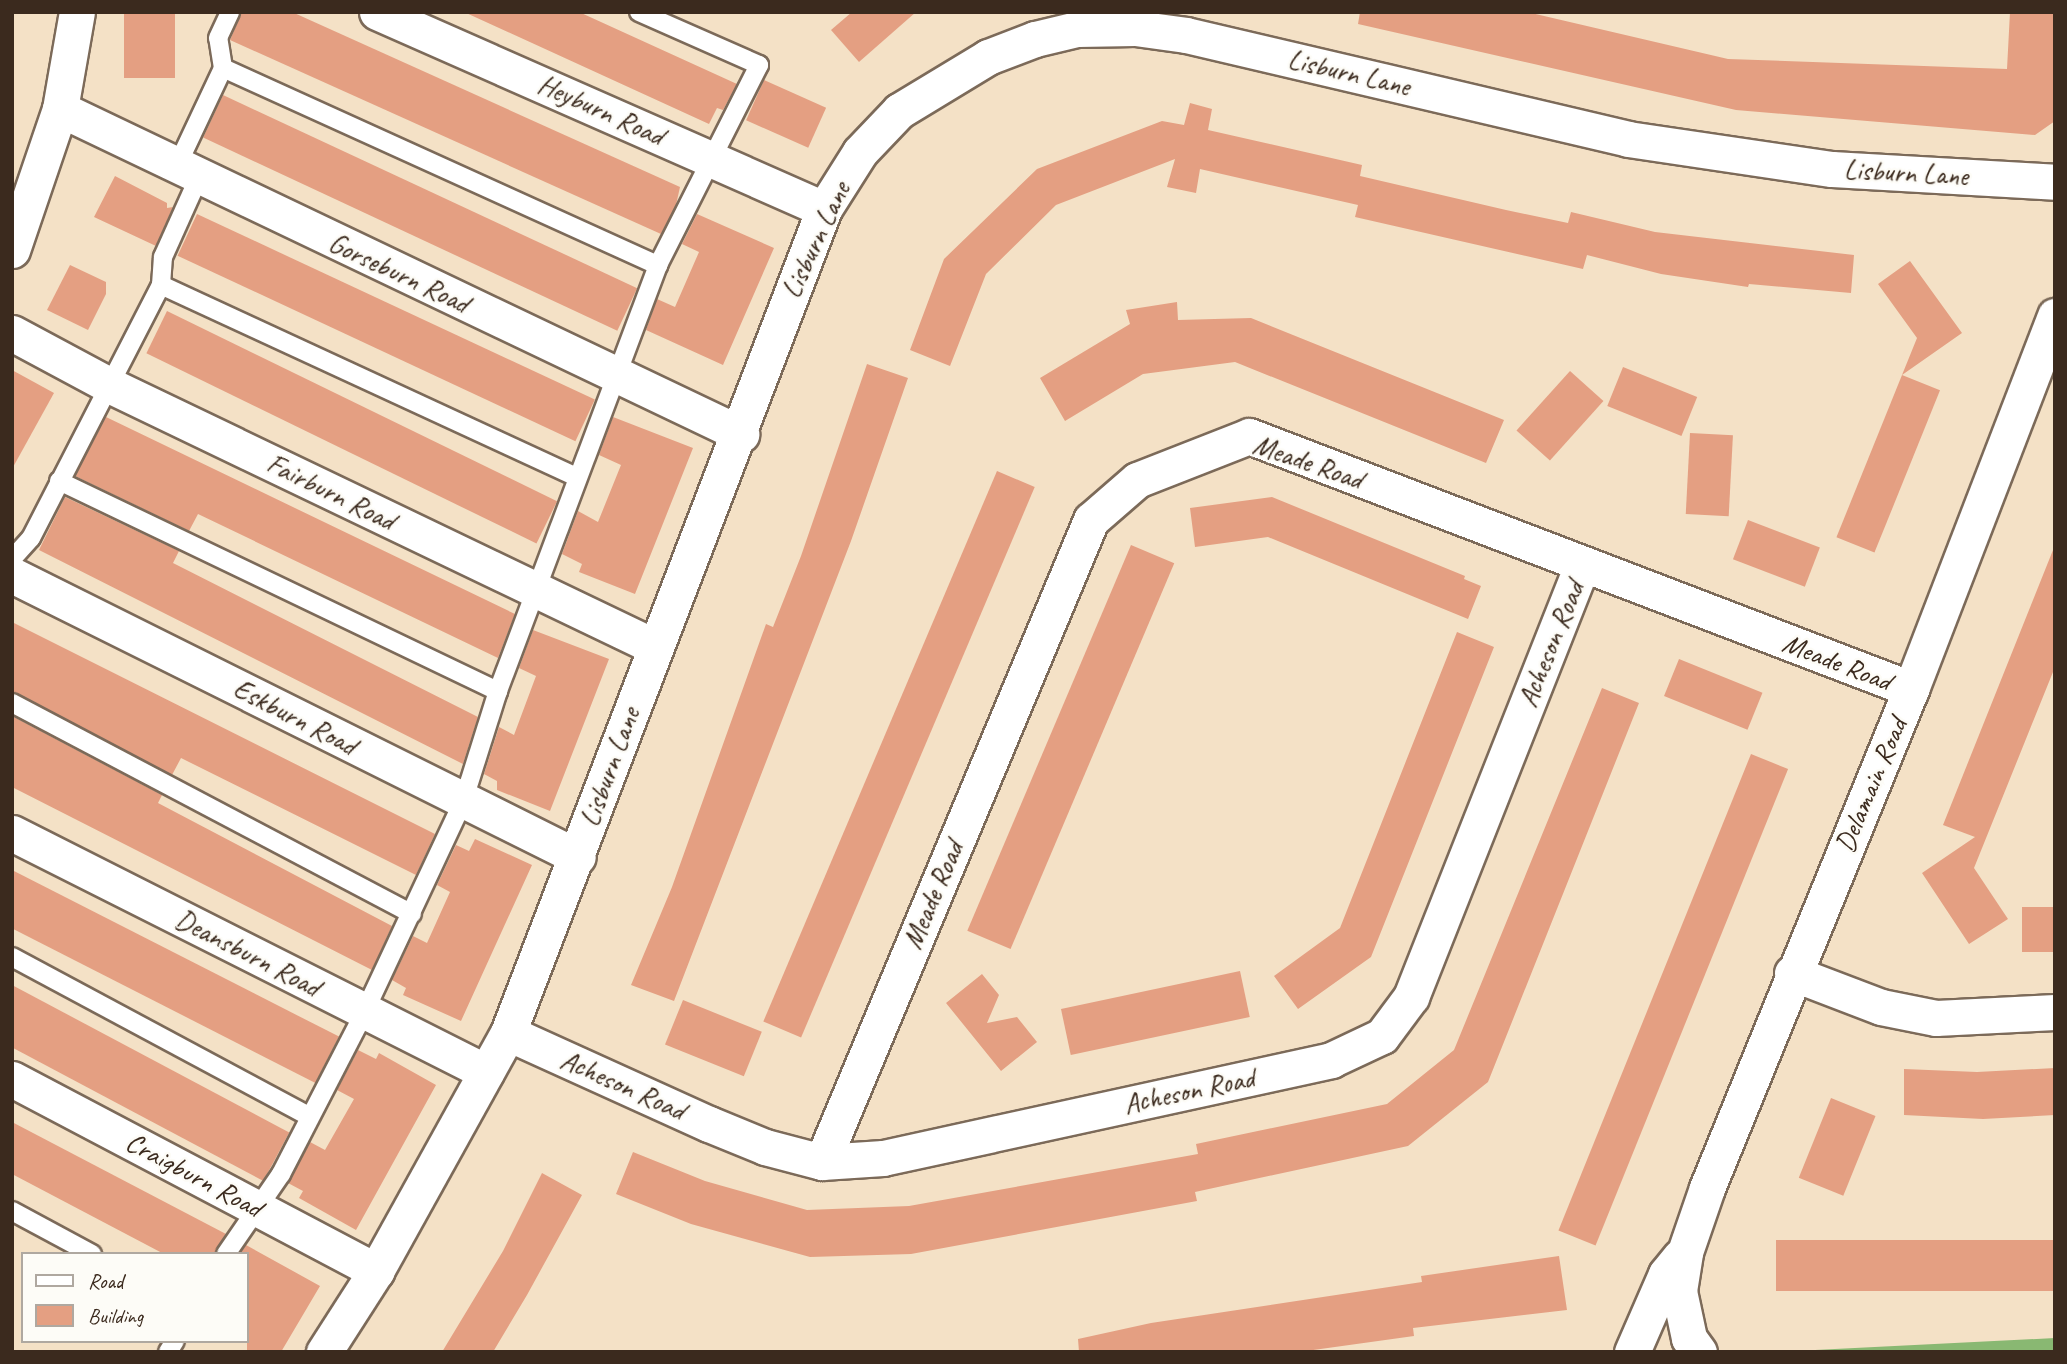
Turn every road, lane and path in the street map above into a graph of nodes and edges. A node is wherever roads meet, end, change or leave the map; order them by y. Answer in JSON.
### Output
{"nodes":[{"id":1,"x":77,"y":12,"type":"edge"},
{"id":2,"x":230,"y":12,"type":"edge"},
{"id":3,"x":377,"y":12,"type":"edge"},
{"id":4,"x":639,"y":12,"type":"edge"},
{"id":5,"x":1138,"y":20,"type":"edge"},
{"id":6,"x":1032,"y":26,"type":"edge"},
{"id":7,"x":223,"y":68,"type":"junction"},
{"id":8,"x":60,"y":109,"type":"junction"},
{"id":9,"x":710,"y":158,"type":"junction"},
{"id":10,"x":187,"y":173,"type":"junction"},
{"id":11,"x":2055,"y":182,"type":"edge"},
{"id":12,"x":824,"y":209,"type":"junction"},
{"id":13,"x":12,"y":250,"type":"edge"},
{"id":14,"x":658,"y":265,"type":"junction"},
{"id":15,"x":161,"y":285,"type":"junction"},
{"id":16,"x":2055,"y":316,"type":"edge"},
{"id":17,"x":12,"y":333,"type":"edge"},
{"id":18,"x":616,"y":375,"type":"junction"},
{"id":19,"x":109,"y":385,"type":"junction"},
{"id":20,"x":741,"y":434,"type":"junction"},
{"id":21,"x":577,"y":477,"type":"junction"},
{"id":22,"x":59,"y":481,"type":"junction"},
{"id":23,"x":12,"y":559,"type":"edge"},
{"id":24,"x":1582,"y":565,"type":"junction"},
{"id":25,"x":12,"y":575,"type":"edge"},
{"id":26,"x":538,"y":591,"type":"junction"},
{"id":27,"x":653,"y":646,"type":"junction"},
{"id":28,"x":1911,"y":690,"type":"junction"},
{"id":29,"x":498,"y":691,"type":"junction"},
{"id":30,"x":12,"y":703,"type":"edge"},
{"id":31,"x":463,"y":802,"type":"junction"},
{"id":32,"x":12,"y":833,"type":"edge"},
{"id":33,"x":578,"y":857,"type":"junction"},
{"id":34,"x":412,"y":914,"type":"junction"},
{"id":35,"x":12,"y":957,"type":"edge"},
{"id":36,"x":1792,"y":973,"type":"junction"},
{"id":37,"x":2055,"y":1012,"type":"edge"},
{"id":38,"x":364,"y":1013,"type":"junction"},
{"id":39,"x":508,"y":1033,"type":"junction"},
{"id":40,"x":486,"y":1072,"type":"junction"},
{"id":41,"x":12,"y":1079,"type":"edge"},
{"id":42,"x":309,"y":1116,"type":"junction"},
{"id":43,"x":822,"y":1162,"type":"junction"},
{"id":44,"x":254,"y":1207,"type":"junction"},
{"id":45,"x":12,"y":1211,"type":"edge"},
{"id":46,"x":88,"y":1252,"type":"edge"},
{"id":47,"x":227,"y":1252,"type":"edge"},
{"id":48,"x":1685,"y":1252,"type":"junction"},
{"id":49,"x":376,"y":1271,"type":"junction"},
{"id":50,"x":324,"y":1352,"type":"edge"},
{"id":51,"x":1632,"y":1352,"type":"edge"},
{"id":52,"x":1699,"y":1352,"type":"edge"}],
"edges":[{"from":1,"to":8,"type":"street"},
{"from":2,"to":7,"type":"lane"},
{"from":3,"to":9,"type":"street","name":"Heyburn Road"},
{"from":4,"to":9,"type":"lane"},
{"from":5,"to":6,"type":"street","name":"Lisburn Lane"},
{"from":5,"to":11,"type":"street","name":"Lisburn Lane"},
{"from":6,"to":12,"type":"street","name":"Lisburn Lane"},
{"from":7,"to":10,"type":"lane"},
{"from":7,"to":14,"type":"lane"},
{"from":8,"to":10,"type":"street","name":"Gorseburn Road"},
{"from":8,"to":13,"type":"street"},
{"from":9,"to":12,"type":"street","name":"Heyburn Road"},
{"from":9,"to":14,"type":"lane"},
{"from":10,"to":15,"type":"lane"},
{"from":10,"to":18,"type":"street","name":"Gorseburn Road"},
{"from":12,"to":20,"type":"street","name":"Lisburn Lane"},
{"from":14,"to":18,"type":"lane"},
{"from":15,"to":19,"type":"lane"},
{"from":15,"to":21,"type":"lane"},
{"from":16,"to":28,"type":"street","name":"Delamain Road"},
{"from":17,"to":19,"type":"street","name":"Fairburn Road"},
{"from":18,"to":20,"type":"street","name":"Gorseburn Road"},
{"from":18,"to":21,"type":"lane"},
{"from":19,"to":22,"type":"lane"},
{"from":19,"to":26,"type":"street","name":"Fairburn Road"},
{"from":20,"to":27,"type":"street","name":"Lisburn Lane"},
{"from":21,"to":26,"type":"lane"},
{"from":22,"to":23,"type":"lane"},
{"from":22,"to":29,"type":"lane"},
{"from":24,"to":28,"type":"street","name":"Meade Road"},
{"from":24,"to":43,"type":"street","name":"Acheson Road"},
{"from":24,"to":43,"type":"street","name":"Meade Road"},
{"from":25,"to":31,"type":"street","name":"Eskburn Road"},
{"from":26,"to":27,"type":"street","name":"Fairburn Road"},
{"from":26,"to":29,"type":"lane"},
{"from":27,"to":33,"type":"street","name":"Lisburn Lane"},
{"from":28,"to":36,"type":"street","name":"Delamain Road"},
{"from":29,"to":31,"type":"lane"},
{"from":30,"to":34,"type":"lane"},
{"from":31,"to":33,"type":"street","name":"Eskburn Road"},
{"from":31,"to":34,"type":"lane"},
{"from":32,"to":38,"type":"street","name":"Deansburn Road"},
{"from":33,"to":39,"type":"street","name":"Lisburn Lane"},
{"from":34,"to":38,"type":"lane"},
{"from":35,"to":42,"type":"lane"},
{"from":36,"to":37,"type":"street"},
{"from":36,"to":48,"type":"street","name":"Delamain Road"},
{"from":38,"to":40,"type":"street","name":"Deansburn Road"},
{"from":38,"to":42,"type":"lane"},
{"from":39,"to":40,"type":"street","name":"Lisburn Lane"},
{"from":39,"to":43,"type":"street","name":"Acheson Road"},
{"from":40,"to":49,"type":"street","name":"Lisburn Lane"},
{"from":41,"to":44,"type":"street","name":"Craigburn Road"},
{"from":42,"to":44,"type":"lane"},
{"from":44,"to":47,"type":"lane"},
{"from":44,"to":49,"type":"street","name":"Craigburn Road"},
{"from":45,"to":46,"type":"lane"},
{"from":48,"to":51,"type":"street"},
{"from":48,"to":52,"type":"street"},
{"from":49,"to":50,"type":"street","name":"Lisburn Lane"}]}
